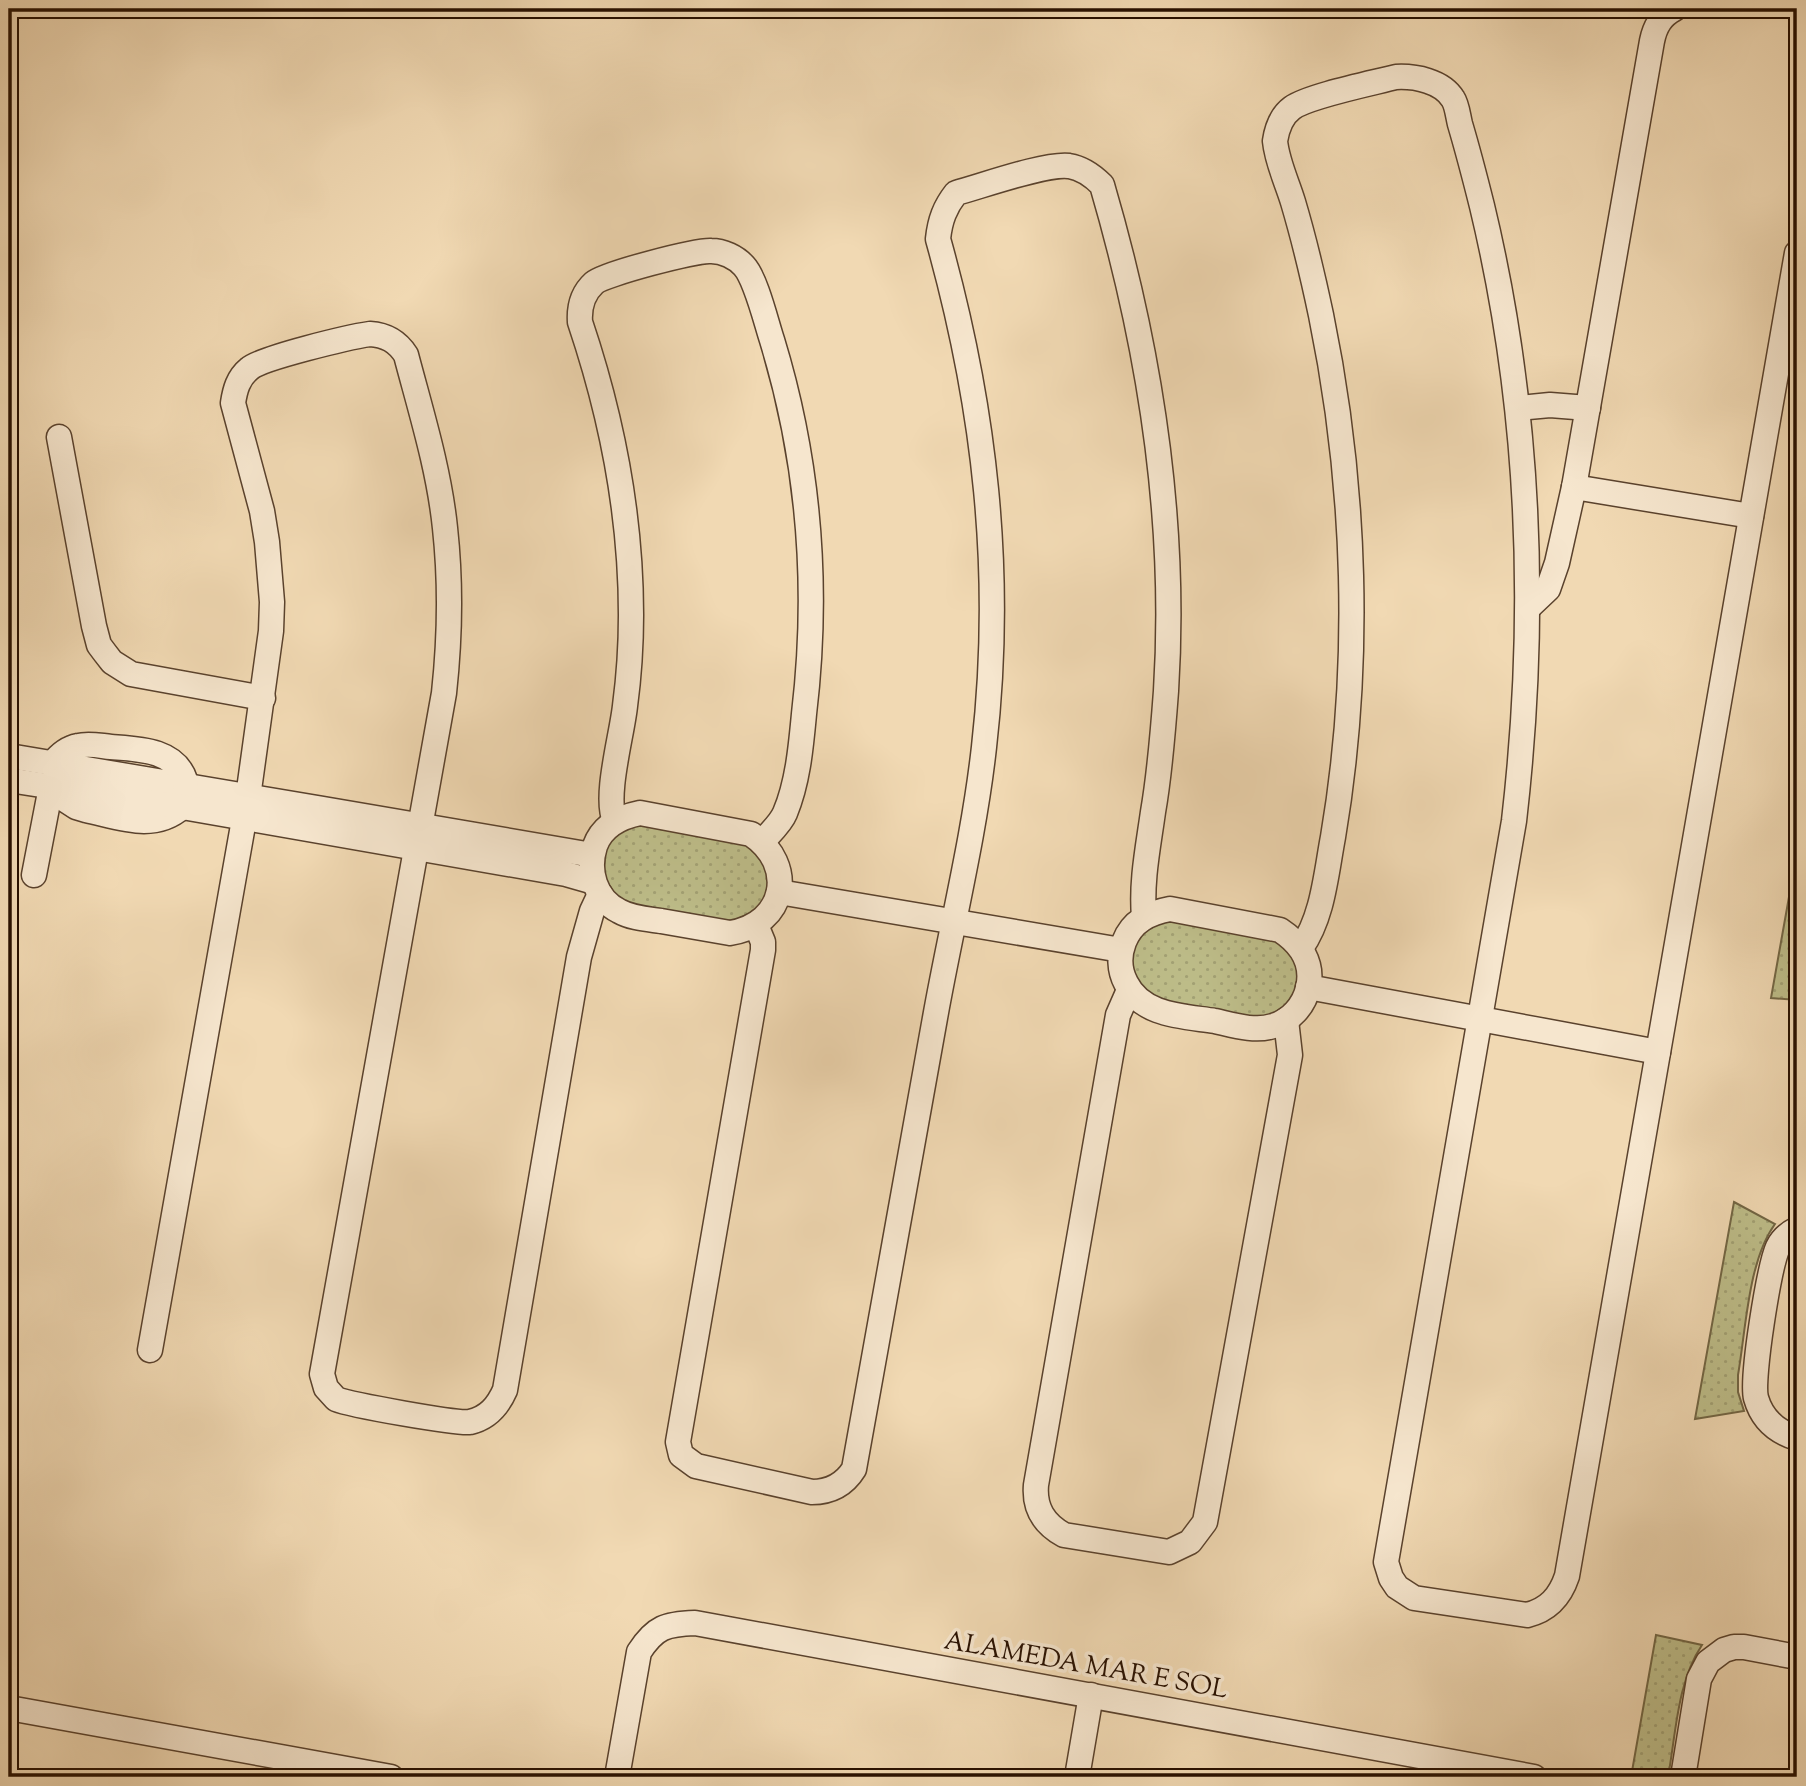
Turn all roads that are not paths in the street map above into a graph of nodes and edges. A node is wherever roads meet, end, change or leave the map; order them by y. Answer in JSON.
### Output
{"nodes":[{"id":1,"x":1674,"y":9,"type":"edge"},
{"id":2,"x":1797,"y":253,"type":"edge"},
{"id":3,"x":1518,"y":408,"type":"junction"},
{"id":4,"x":1588,"y":408,"type":"junction"},
{"id":5,"x":59,"y":437,"type":"dead end"},
{"id":6,"x":1574,"y":487,"type":"junction"},
{"id":7,"x":1751,"y":516,"type":"junction"},
{"id":8,"x":1529,"y":607,"type":"junction"},
{"id":9,"x":262,"y":698,"type":"junction"},
{"id":10,"x":9,"y":756,"type":"edge"},
{"id":11,"x":51,"y":775,"type":"junction"},
{"id":12,"x":9,"y":780,"type":"edge"},
{"id":13,"x":184,"y":796,"type":"junction"},
{"id":14,"x":246,"y":808,"type":"junction"},
{"id":15,"x":615,"y":821,"type":"junction"},
{"id":16,"x":419,"y":837,"type":"junction"},
{"id":17,"x":762,"y":842,"type":"junction"},
{"id":18,"x":592,"y":855,"type":"junction"},
{"id":19,"x":34,"y":875,"type":"dead end"},
{"id":20,"x":597,"y":888,"type":"junction"},
{"id":21,"x":779,"y":892,"type":"junction"},
{"id":22,"x":1144,"y":917,"type":"junction"},
{"id":23,"x":952,"y":921,"type":"junction"},
{"id":24,"x":756,"y":925,"type":"junction"},
{"id":25,"x":1301,"y":948,"type":"junction"},
{"id":26,"x":1121,"y":950,"type":"junction"},
{"id":27,"x":1308,"y":987,"type":"junction"},
{"id":28,"x":1129,"y":989,"type":"junction"},
{"id":29,"x":1480,"y":1019,"type":"junction"},
{"id":30,"x":1286,"y":1020,"type":"junction"},
{"id":31,"x":1658,"y":1052,"type":"junction"},
{"id":32,"x":1797,"y":1229,"type":"edge"},
{"id":33,"x":150,"y":1350,"type":"dead end"},
{"id":34,"x":1797,"y":1438,"type":"edge"},
{"id":35,"x":1797,"y":1657,"type":"edge"},
{"id":36,"x":1091,"y":1695,"type":"junction"},
{"id":37,"x":9,"y":1707,"type":"edge"},
{"id":38,"x":391,"y":1777,"type":"edge"},
{"id":39,"x":617,"y":1777,"type":"edge"},
{"id":40,"x":1077,"y":1777,"type":"edge"},
{"id":41,"x":1534,"y":1777,"type":"edge"},
{"id":42,"x":1683,"y":1777,"type":"edge"}],
"edges":[{"from":1,"to":4,"type":"street"},
{"from":2,"to":7,"type":"street"},
{"from":3,"to":4,"type":"street"},
{"from":3,"to":8,"type":"street"},
{"from":3,"to":25,"type":"street"},
{"from":4,"to":6,"type":"street"},
{"from":5,"to":9,"type":"street"},
{"from":6,"to":7,"type":"street"},
{"from":6,"to":8,"type":"street"},
{"from":7,"to":31,"type":"street"},
{"from":8,"to":29,"type":"street"},
{"from":9,"to":14,"type":"street"},
{"from":9,"to":16,"type":"street"},
{"from":10,"to":11,"type":"street"},
{"from":11,"to":12,"type":"street"},
{"from":11,"to":13,"type":"street"},
{"from":11,"to":13,"type":"street"},
{"from":11,"to":19,"type":"street"},
{"from":13,"to":14,"type":"street"},
{"from":14,"to":16,"type":"street"},
{"from":14,"to":33,"type":"street"},
{"from":15,"to":17,"type":"street"},
{"from":15,"to":17,"type":"street"},
{"from":15,"to":18,"type":"street"},
{"from":16,"to":18,"type":"street"},
{"from":16,"to":20,"type":"street"},
{"from":16,"to":20,"type":"street"},
{"from":17,"to":21,"type":"street"},
{"from":18,"to":20,"type":"street"},
{"from":20,"to":24,"type":"street"},
{"from":21,"to":23,"type":"street"},
{"from":21,"to":24,"type":"street"},
{"from":22,"to":23,"type":"street"},
{"from":22,"to":25,"type":"street"},
{"from":22,"to":26,"type":"street"},
{"from":23,"to":24,"type":"street"},
{"from":23,"to":26,"type":"street"},
{"from":25,"to":27,"type":"street"},
{"from":26,"to":28,"type":"street"},
{"from":27,"to":29,"type":"street"},
{"from":27,"to":30,"type":"street"},
{"from":28,"to":30,"type":"street"},
{"from":28,"to":30,"type":"street"},
{"from":29,"to":31,"type":"street"},
{"from":29,"to":31,"type":"street"},
{"from":32,"to":34,"type":"street"},
{"from":35,"to":42,"type":"street"},
{"from":36,"to":39,"type":"street","name":"ALAMEDA MAR E SOL"},
{"from":36,"to":40,"type":"street"},
{"from":36,"to":41,"type":"street","name":"ALAMEDA MAR E SOL"},
{"from":37,"to":38,"type":"street"}]}
